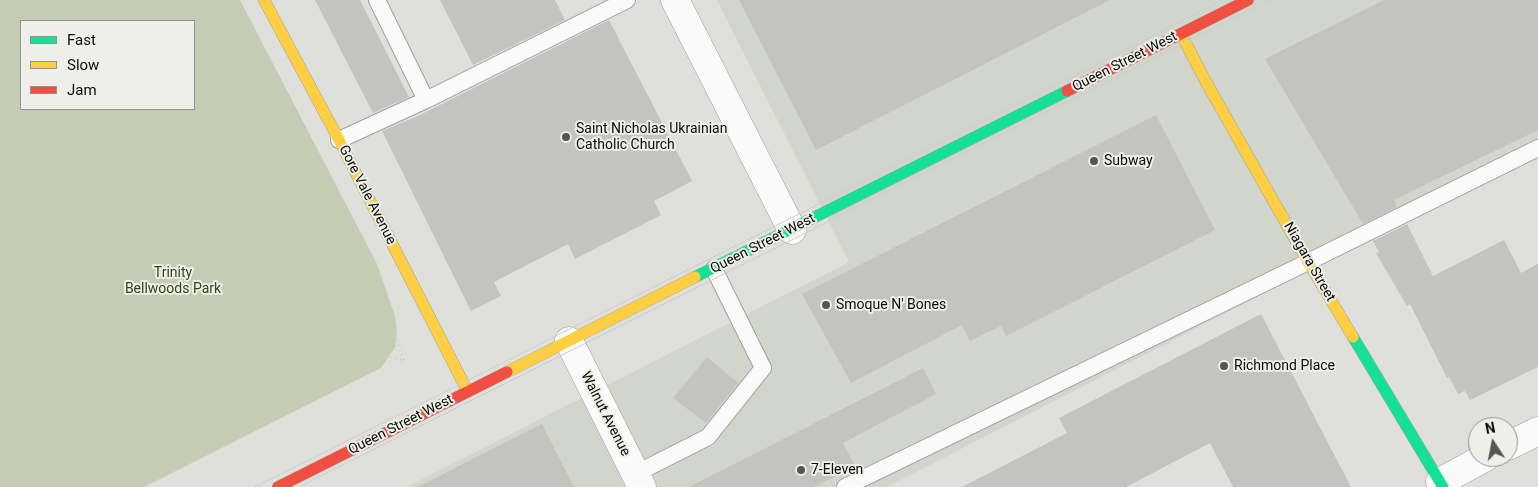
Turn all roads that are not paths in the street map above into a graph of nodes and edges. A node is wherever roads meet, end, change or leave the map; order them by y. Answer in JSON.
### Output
{"nodes":[{"id":1,"x":264,"y":0,"type":"edge"},
{"id":2,"x":376,"y":0,"type":"edge"},
{"id":3,"x":627,"y":0,"type":"edge"},
{"id":4,"x":675,"y":0,"type":"edge"},
{"id":5,"x":1248,"y":0,"type":"edge"},
{"id":6,"x":1181,"y":34,"type":"junction"},
{"id":7,"x":426,"y":100,"type":"junction"},
{"id":8,"x":339,"y":140,"type":"junction"},
{"id":9,"x":1538,"y":148,"type":"edge"},
{"id":10,"x":792,"y":230,"type":"junction"},
{"id":11,"x":1308,"y":262,"type":"junction"},
{"id":12,"x":714,"y":269,"type":"junction"},
{"id":13,"x":569,"y":341,"type":"junction"},
{"id":14,"x":468,"y":392,"type":"junction"},
{"id":15,"x":1538,"y":431,"type":"edge"},
{"id":16,"x":1518,"y":441,"type":"edge"},
{"id":17,"x":1470,"y":467,"type":"edge"},
{"id":18,"x":638,"y":481,"type":"edge"},
{"id":19,"x":1441,"y":485,"type":"edge"},
{"id":20,"x":278,"y":487,"type":"edge"},
{"id":21,"x":845,"y":487,"type":"edge"}],
"edges":[{"from":1,"to":8,"type":"main road","name":"Gore Vale Avenue"},
{"from":2,"to":7,"type":"lane"},
{"from":3,"to":7,"type":"lane"},
{"from":4,"to":10,"type":"street"},
{"from":5,"to":6,"type":"main road","name":"Queen Street West"},
{"from":6,"to":10,"type":"main road","name":"Queen Street West"},
{"from":6,"to":11,"type":"main road","name":"Niagara Street"},
{"from":7,"to":8,"type":"lane"},
{"from":8,"to":14,"type":"main road","name":"Gore Vale Avenue"},
{"from":9,"to":11,"type":"lane"},
{"from":10,"to":12,"type":"main road","name":"Queen Street West"},
{"from":11,"to":19,"type":"main road","name":"Niagara Street"},
{"from":11,"to":21,"type":"lane"},
{"from":12,"to":13,"type":"main road","name":"Queen Street West"},
{"from":12,"to":18,"type":"lane"},
{"from":13,"to":14,"type":"main road","name":"Queen Street West"},
{"from":13,"to":18,"type":"street","name":"Walnut Avenue"},
{"from":14,"to":20,"type":"main road","name":"Queen Street West"},
{"from":15,"to":16,"type":"street"},
{"from":17,"to":19,"type":"street"}]}
